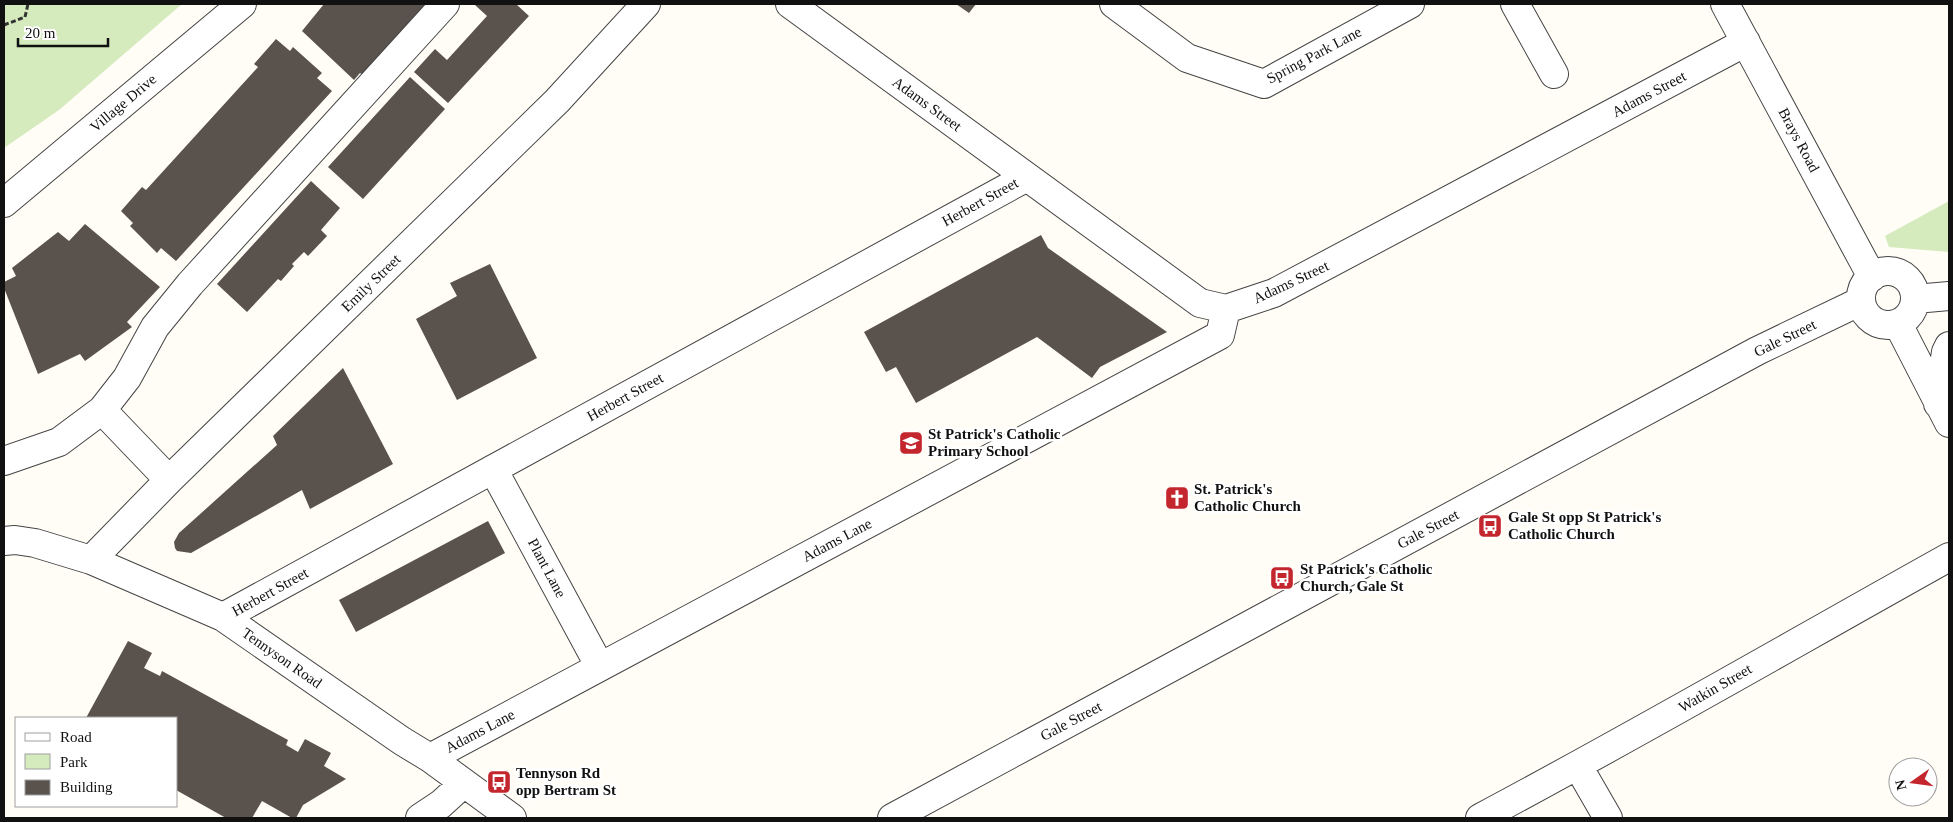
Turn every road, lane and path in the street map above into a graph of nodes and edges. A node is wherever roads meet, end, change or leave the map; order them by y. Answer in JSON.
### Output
{"nodes":[{"id":1,"x":28,"y":4,"type":"edge"},
{"id":2,"x":242,"y":4,"type":"edge"},
{"id":3,"x":445,"y":4,"type":"edge"},
{"id":4,"x":646,"y":4,"type":"edge"},
{"id":5,"x":790,"y":4,"type":"edge"},
{"id":6,"x":1114,"y":4,"type":"edge"},
{"id":7,"x":1410,"y":4,"type":"edge"},
{"id":8,"x":1515,"y":4,"type":"edge"},
{"id":9,"x":1725,"y":4,"type":"edge"},
{"id":10,"x":4,"y":26,"type":"edge"},
{"id":11,"x":1746,"y":42,"type":"junction"},
{"id":12,"x":1554,"y":74,"type":"dead end"},
{"id":13,"x":1027,"y":177,"type":"junction"},
{"id":14,"x":4,"y":202,"type":"edge"},
{"id":15,"x":1872,"y":276,"type":"junction"},
{"id":16,"x":1949,"y":296,"type":"edge"},
{"id":17,"x":1915,"y":299,"type":"junction"},
{"id":18,"x":1861,"y":302,"type":"junction"},
{"id":19,"x":1226,"y":309,"type":"junction"},
{"id":20,"x":1898,"y":324,"type":"junction"},
{"id":21,"x":1949,"y":346,"type":"edge"},
{"id":22,"x":102,"y":410,"type":"junction"},
{"id":23,"x":1944,"y":414,"type":"edge"},
{"id":24,"x":5,"y":456,"type":"edge"},
{"id":25,"x":493,"y":469,"type":"junction"},
{"id":26,"x":169,"y":480,"type":"junction"},
{"id":27,"x":4,"y":541,"type":"edge"},
{"id":28,"x":1949,"y":557,"type":"edge"},
{"id":29,"x":91,"y":560,"type":"junction"},
{"id":30,"x":223,"y":617,"type":"junction"},
{"id":31,"x":600,"y":667,"type":"junction"},
{"id":32,"x":430,"y":758,"type":"junction"},
{"id":33,"x":1578,"y":766,"type":"junction"},
{"id":34,"x":464,"y":783,"type":"junction"},
{"id":35,"x":511,"y":817,"type":"edge"},
{"id":36,"x":420,"y":818,"type":"edge"},
{"id":37,"x":892,"y":818,"type":"edge"},
{"id":38,"x":1480,"y":818,"type":"edge"},
{"id":39,"x":1608,"y":818,"type":"edge"}],
"edges":[{"from":1,"to":10,"type":"path"},
{"from":2,"to":14,"type":"street","name":"Village Drive"},
{"from":3,"to":22,"type":"street"},
{"from":4,"to":26,"type":"street","name":"Emily Street"},
{"from":5,"to":13,"type":"street","name":"Adams Street"},
{"from":6,"to":7,"type":"street","name":"Spring Park Lane"},
{"from":8,"to":12,"type":"street"},
{"from":9,"to":11,"type":"street","name":"Brays Road"},
{"from":11,"to":15,"type":"street","name":"Brays Road"},
{"from":11,"to":19,"type":"street","name":"Adams Street"},
{"from":13,"to":19,"type":"street","name":"Adams Street"},
{"from":13,"to":25,"type":"street","name":"Herbert Street"},
{"from":15,"to":17,"type":"street"},
{"from":15,"to":18,"type":"street"},
{"from":16,"to":17,"type":"street"},
{"from":17,"to":20,"type":"street"},
{"from":18,"to":20,"type":"street"},
{"from":18,"to":37,"type":"street","name":"Gale Street"},
{"from":19,"to":31,"type":"street","name":"Adams Lane"},
{"from":20,"to":23,"type":"street"},
{"from":21,"to":23,"type":"street"},
{"from":22,"to":24,"type":"street"},
{"from":22,"to":26,"type":"street"},
{"from":25,"to":30,"type":"street","name":"Herbert Street"},
{"from":25,"to":31,"type":"street","name":"Plant Lane"},
{"from":26,"to":29,"type":"street","name":"Emily Street"},
{"from":27,"to":29,"type":"street","name":"Tennyson Road"},
{"from":28,"to":33,"type":"street","name":"Watkin Street"},
{"from":29,"to":30,"type":"street","name":"Tennyson Road"},
{"from":30,"to":32,"type":"street","name":"Tennyson Road"},
{"from":31,"to":32,"type":"street","name":"Adams Lane"},
{"from":32,"to":34,"type":"street","name":"Tennyson Road"},
{"from":33,"to":38,"type":"street","name":"Watkin Street"},
{"from":33,"to":39,"type":"street"},
{"from":34,"to":35,"type":"street","name":"Tennyson Road"},
{"from":34,"to":36,"type":"street"}]}
